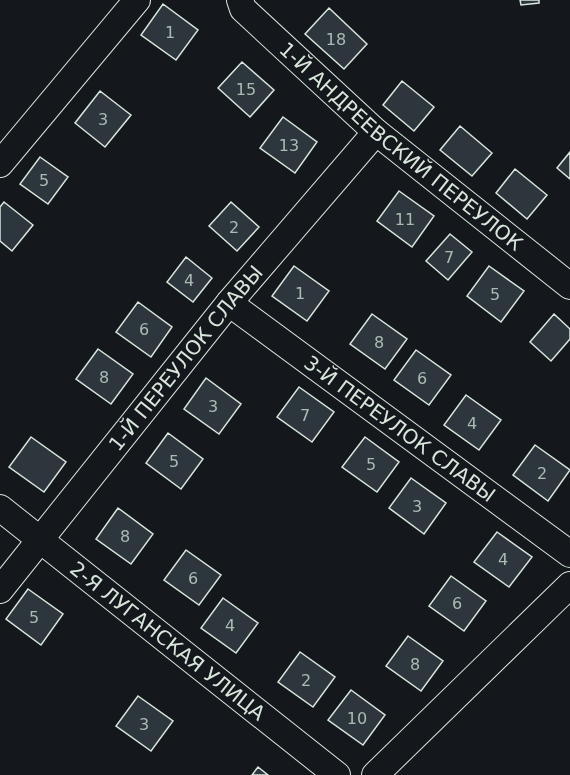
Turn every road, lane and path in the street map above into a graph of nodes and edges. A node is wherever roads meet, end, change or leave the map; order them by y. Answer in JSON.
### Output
{"nodes":[{"id":1,"x":137,"y":0,"type":"edge"},
{"id":2,"x":240,"y":0,"type":"edge"},
{"id":3,"x":376,"y":132,"type":"junction"},
{"id":4,"x":0,"y":164,"type":"edge"},
{"id":5,"x":570,"y":286,"type":"edge"},
{"id":6,"x":229,"y":303,"type":"junction"},
{"id":7,"x":0,"y":508,"type":"edge"},
{"id":8,"x":40,"y":540,"type":"junction"},
{"id":9,"x":570,"y":554,"type":"edge"},
{"id":10,"x":570,"y":585,"type":"edge"},
{"id":11,"x":0,"y":590,"type":"edge"},
{"id":12,"x":337,"y":775,"type":"edge"},
{"id":13,"x":375,"y":775,"type":"edge"}],
"edges":[{"from":1,"to":4,"type":"street"},
{"from":2,"to":3,"type":"street","name":"1-Й АНДРЕЕВСКИЙ ПЕРЕУЛОК"},
{"from":3,"to":5,"type":"street","name":"1-Й АНДРЕЕВСКИЙ ПЕРЕУЛОК"},
{"from":3,"to":6,"type":"street","name":"1-Й ПЕРЕУЛОК СЛАВЫ"},
{"from":6,"to":8,"type":"street","name":"1-Й ПЕРЕУЛОК СЛАВЫ"},
{"from":6,"to":9,"type":"street","name":"3-Й ПЕРЕУЛОК СЛАВЫ"},
{"from":7,"to":8,"type":"street","name":"2-Я ЛУГАНСКАЯ УЛИЦА"},
{"from":8,"to":11,"type":"street","name":"1-Й ПЕРЕУЛОК СЛАВЫ"},
{"from":8,"to":12,"type":"street","name":"2-Я ЛУГАНСКАЯ УЛИЦА"},
{"from":10,"to":13,"type":"street"}]}
